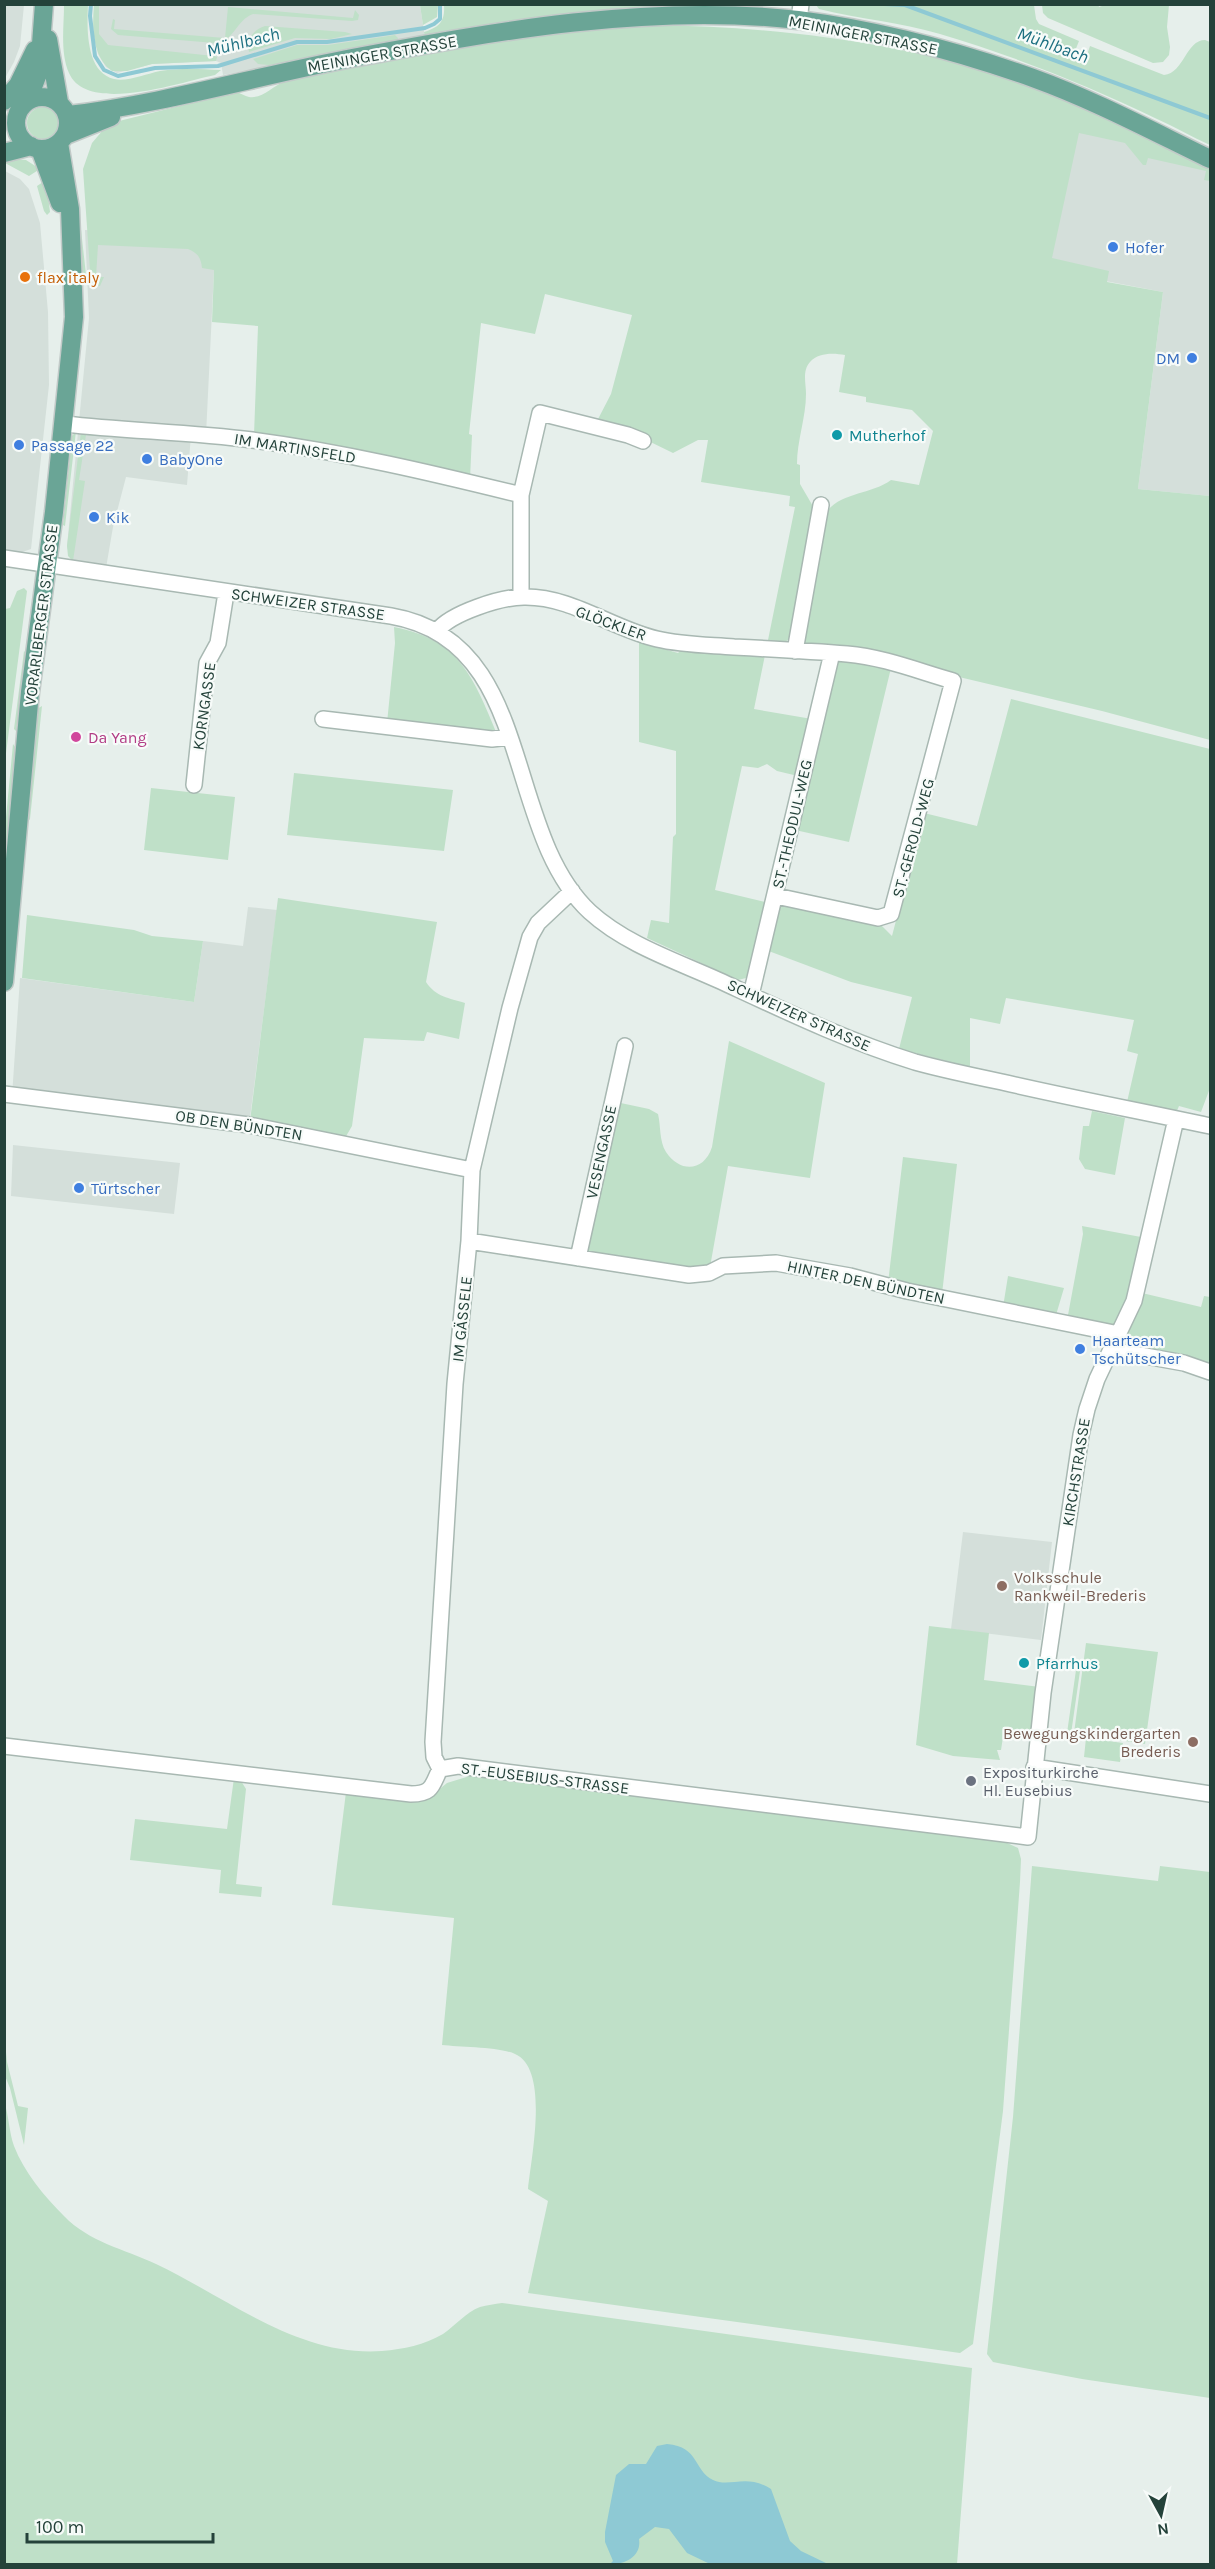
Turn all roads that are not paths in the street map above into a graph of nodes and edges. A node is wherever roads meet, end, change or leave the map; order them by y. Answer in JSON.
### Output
{"nodes":[{"id":1,"x":44,"y":4,"type":"edge"},
{"id":2,"x":800,"y":13,"type":"edge"},
{"id":3,"x":44,"y":29,"type":"junction"},
{"id":4,"x":178,"y":96,"type":"junction"},
{"id":5,"x":4,"y":101,"type":"edge"},
{"id":6,"x":63,"y":107,"type":"junction"},
{"id":7,"x":16,"y":112,"type":"edge"},
{"id":8,"x":85,"y":127,"type":"junction"},
{"id":9,"x":62,"y":139,"type":"junction"},
{"id":10,"x":4,"y":142,"type":"edge"},
{"id":11,"x":32,"y":145,"type":"junction"},
{"id":12,"x":4,"y":153,"type":"edge"},
{"id":13,"x":1210,"y":159,"type":"edge"},
{"id":14,"x":70,"y":209,"type":"junction"},
{"id":15,"x":72,"y":249,"type":"junction"},
{"id":16,"x":64,"y":424,"type":"junction"},
{"id":17,"x":643,"y":441,"type":"dead end"},
{"id":18,"x":521,"y":495,"type":"junction"},
{"id":19,"x":821,"y":505,"type":"dead end"},
{"id":20,"x":4,"y":558,"type":"edge"},
{"id":21,"x":47,"y":567,"type":"junction"},
{"id":22,"x":226,"y":592,"type":"junction"},
{"id":23,"x":521,"y":597,"type":"junction"},
{"id":24,"x":437,"y":631,"type":"junction"},
{"id":25,"x":795,"y":651,"type":"junction"},
{"id":26,"x":832,"y":653,"type":"junction"},
{"id":27,"x":953,"y":681,"type":"joint"},
{"id":28,"x":323,"y":719,"type":"dead end"},
{"id":29,"x":509,"y":737,"type":"junction"},
{"id":30,"x":194,"y":785,"type":"dead end"},
{"id":31,"x":572,"y":891,"type":"junction"},
{"id":32,"x":776,"y":896,"type":"junction"},
{"id":33,"x":4,"y":982,"type":"edge"},
{"id":34,"x":751,"y":995,"type":"junction"},
{"id":35,"x":625,"y":1046,"type":"dead end"},
{"id":36,"x":4,"y":1094,"type":"edge"},
{"id":37,"x":1176,"y":1119,"type":"junction"},
{"id":38,"x":1210,"y":1126,"type":"edge"},
{"id":39,"x":472,"y":1170,"type":"junction"},
{"id":40,"x":470,"y":1241,"type":"junction"},
{"id":41,"x":578,"y":1258,"type":"junction"},
{"id":42,"x":1119,"y":1334,"type":"junction"},
{"id":43,"x":1112,"y":1350,"type":"junction"},
{"id":44,"x":1210,"y":1372,"type":"edge"},
{"id":45,"x":4,"y":1746,"type":"edge"},
{"id":46,"x":1034,"y":1767,"type":"junction"},
{"id":47,"x":440,"y":1770,"type":"junction"},
{"id":48,"x":1210,"y":1794,"type":"edge"},
{"id":49,"x":1028,"y":1837,"type":"joint"}],
"edges":[{"from":1,"to":3,"type":"main road","name":"VORARLBERGER STRASSE"},
{"from":2,"to":4,"type":"main road","name":"MEININGER STRASSE"},
{"from":2,"to":13,"type":"main road","name":"MEININGER STRASSE"},
{"from":3,"to":5,"type":"main road"},
{"from":3,"to":6,"type":"main road","name":"VORARLBERGER STRASSE"},
{"from":3,"to":7,"type":"main road","name":"VORARLBERGER STRASSE"},
{"from":4,"to":6,"type":"main road","name":"MEININGER STRASSE"},
{"from":4,"to":8,"type":"main road","name":"MEININGER STRASSE"},
{"from":6,"to":7,"type":"main road"},
{"from":6,"to":9,"type":"main road","name":"VORARLBERGER STRASSE"},
{"from":7,"to":11,"type":"main road","name":"VORARLBERGER STRASSE"},
{"from":8,"to":9,"type":"main road","name":"MEININGER STRASSE"},
{"from":8,"to":14,"type":"main road"},
{"from":9,"to":11,"type":"main road"},
{"from":9,"to":14,"type":"main road","name":"VORARLBERGER STRASSE"},
{"from":10,"to":11,"type":"main road"},
{"from":11,"to":12,"type":"main road"},
{"from":11,"to":15,"type":"main road","name":"VORARLBERGER STRASSE"},
{"from":14,"to":15,"type":"main road","name":"VORARLBERGER STRASSE"},
{"from":15,"to":16,"type":"main road","name":"VORARLBERGER STRASSE"},
{"from":16,"to":18,"type":"street","name":"IM MARTINSFELD"},
{"from":16,"to":21,"type":"main road","name":"VORARLBERGER STRASSE"},
{"from":17,"to":18,"type":"street"},
{"from":18,"to":23,"type":"street"},
{"from":19,"to":25,"type":"street"},
{"from":20,"to":21,"type":"street","name":"SCHWEIZER STRASSE"},
{"from":21,"to":22,"type":"street","name":"SCHWEIZER STRASSE"},
{"from":21,"to":33,"type":"main road","name":"VORARLBERGER STRASSE"},
{"from":22,"to":24,"type":"street","name":"SCHWEIZER STRASSE"},
{"from":22,"to":30,"type":"street","name":"KORNGASSE"},
{"from":23,"to":24,"type":"street","name":"GLÖCKLER"},
{"from":23,"to":25,"type":"street","name":"GLÖCKLER"},
{"from":24,"to":29,"type":"street","name":"SCHWEIZER STRASSE"},
{"from":25,"to":26,"type":"street","name":"GLÖCKLER"},
{"from":26,"to":27,"type":"street","name":"GLÖCKLER"},
{"from":26,"to":32,"type":"street","name":"ST.-THEODUL-WEG"},
{"from":27,"to":32,"type":"street","name":"ST.-GEROLD-WEG"},
{"from":28,"to":29,"type":"street"},
{"from":29,"to":31,"type":"street","name":"SCHWEIZER STRASSE"},
{"from":31,"to":34,"type":"street","name":"SCHWEIZER STRASSE"},
{"from":31,"to":39,"type":"street","name":"IM GÄSSELE"},
{"from":32,"to":34,"type":"street","name":"ST.-THEODUL-WEG"},
{"from":34,"to":37,"type":"street","name":"SCHWEIZER STRASSE"},
{"from":35,"to":41,"type":"street","name":"VESENGASSE"},
{"from":36,"to":39,"type":"street","name":"OB DEN BÜNDTEN"},
{"from":37,"to":38,"type":"street","name":"SCHWEIZER STRASSE"},
{"from":37,"to":42,"type":"street","name":"KIRCHSTRASSE"},
{"from":39,"to":40,"type":"street","name":"IM GÄSSELE"},
{"from":40,"to":41,"type":"street","name":"HINTER DEN BÜNDTEN"},
{"from":40,"to":47,"type":"street","name":"IM GÄSSELE"},
{"from":41,"to":42,"type":"street","name":"HINTER DEN BÜNDTEN"},
{"from":42,"to":43,"type":"street","name":"KIRCHSTRASSE"},
{"from":43,"to":44,"type":"street"},
{"from":43,"to":46,"type":"street","name":"KIRCHSTRASSE"},
{"from":45,"to":47,"type":"street","name":"ST.-EUSEBIUS-STRASSE"},
{"from":46,"to":48,"type":"street"},
{"from":46,"to":49,"type":"street","name":"KIRCHSTRASSE"},
{"from":47,"to":49,"type":"street","name":"ST.-EUSEBIUS-STRASSE"}]}
